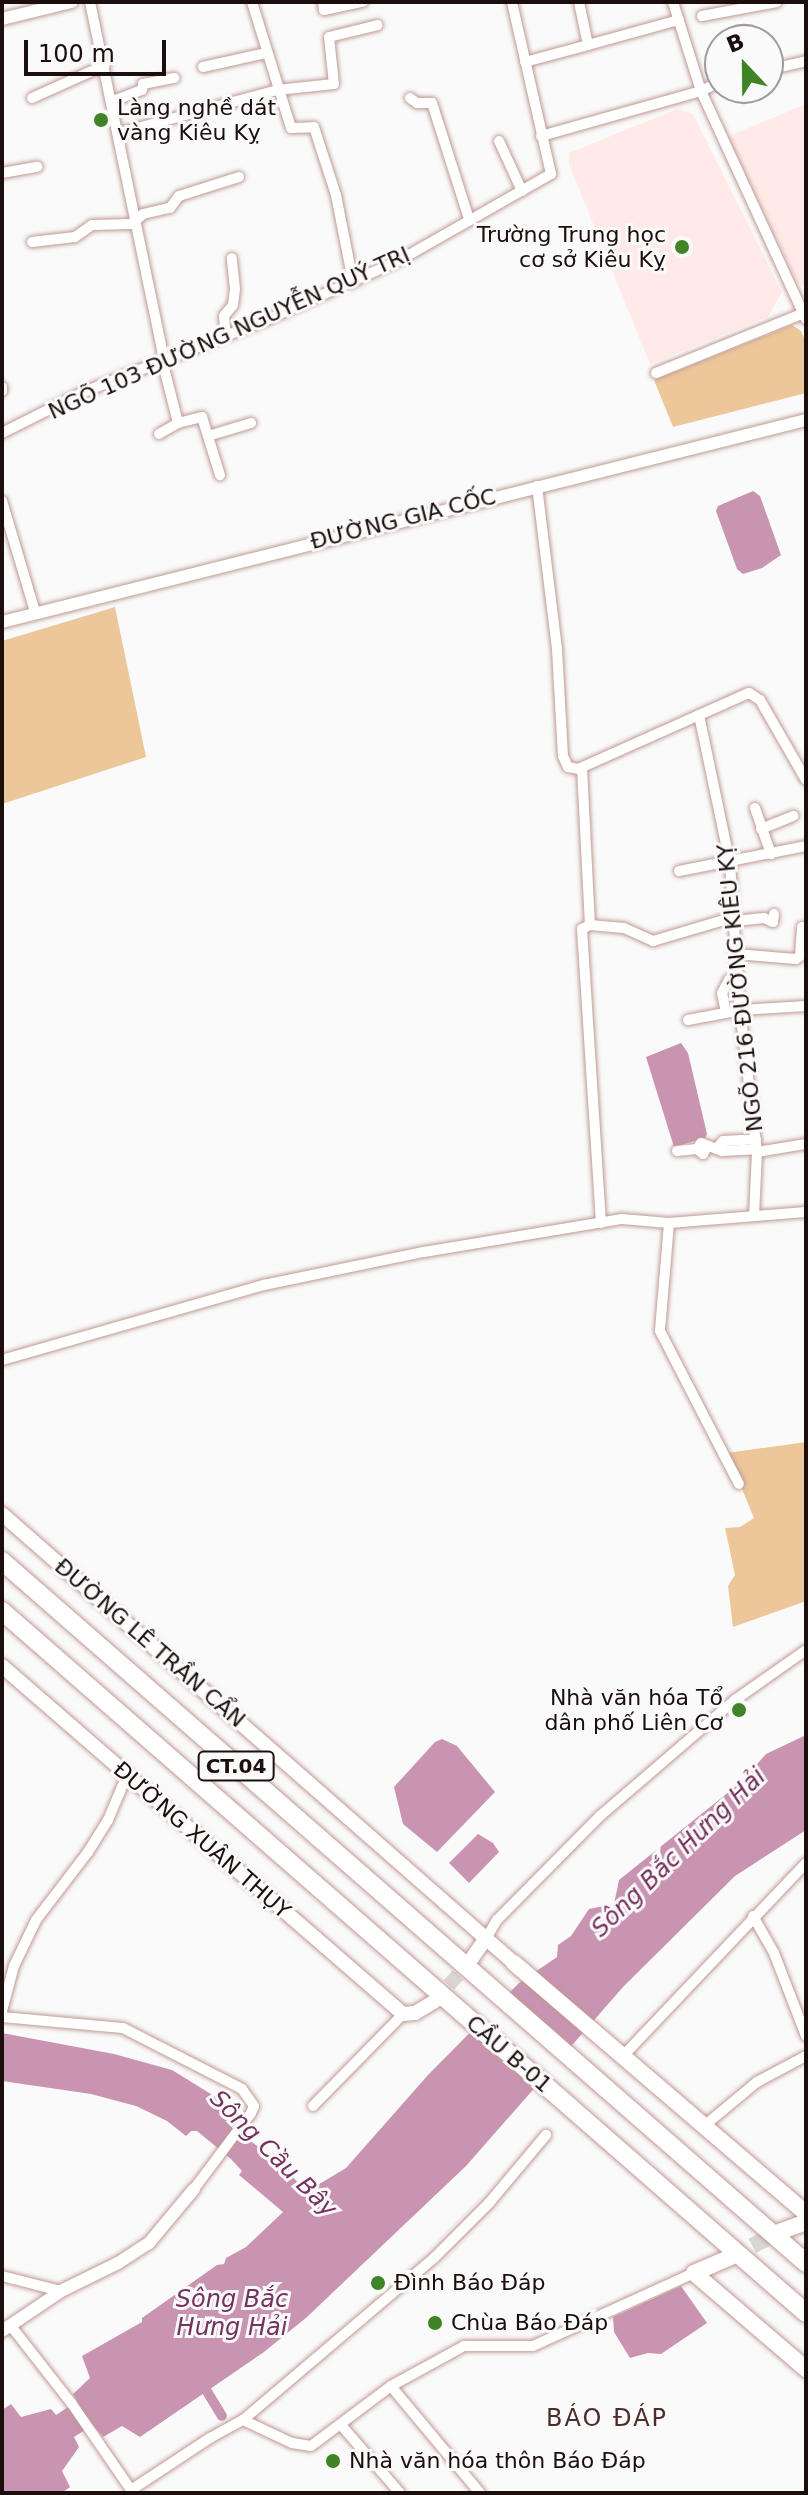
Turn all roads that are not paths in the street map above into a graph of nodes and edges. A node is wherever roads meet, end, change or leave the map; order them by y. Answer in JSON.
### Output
{"nodes":[{"id":1,"x":72,"y":2,"type":"edge"},
{"id":2,"x":90,"y":2,"type":"edge"},
{"id":3,"x":252,"y":2,"type":"edge"},
{"id":4,"x":323,"y":2,"type":"edge"},
{"id":5,"x":363,"y":2,"type":"edge"},
{"id":6,"x":512,"y":2,"type":"edge"},
{"id":7,"x":579,"y":2,"type":"edge"},
{"id":8,"x":673,"y":2,"type":"edge"},
{"id":9,"x":777,"y":2,"type":"edge"},
{"id":10,"x":43,"y":5,"type":"edge"},
{"id":11,"x":702,"y":16,"type":"dead end"},
{"id":12,"x":2,"y":19,"type":"edge"},
{"id":13,"x":679,"y":20,"type":"junction"},
{"id":14,"x":378,"y":25,"type":"dead end"},
{"id":15,"x":588,"y":45,"type":"junction"},
{"id":16,"x":266,"y":53,"type":"junction"},
{"id":17,"x":806,"y":61,"type":"edge"},
{"id":18,"x":525,"y":62,"type":"junction"},
{"id":19,"x":105,"y":65,"type":"junction"},
{"id":20,"x":784,"y":66,"type":"edge"},
{"id":21,"x":203,"y":67,"type":"dead end"},
{"id":22,"x":174,"y":78,"type":"dead end"},
{"id":23,"x":277,"y":90,"type":"junction"},
{"id":24,"x":704,"y":90,"type":"edge"},
{"id":25,"x":701,"y":91,"type":"junction"},
{"id":26,"x":32,"y":98,"type":"dead end"},
{"id":27,"x":410,"y":98,"type":"dead end"},
{"id":28,"x":113,"y":101,"type":"junction"},
{"id":29,"x":119,"y":133,"type":"junction"},
{"id":30,"x":541,"y":136,"type":"junction"},
{"id":31,"x":499,"y":141,"type":"dead end"},
{"id":32,"x":37,"y":167,"type":"dead end"},
{"id":33,"x":2,"y":173,"type":"edge"},
{"id":34,"x":239,"y":177,"type":"dead end"},
{"id":35,"x":522,"y":191,"type":"junction"},
{"id":36,"x":136,"y":219,"type":"junction"},
{"id":37,"x":469,"y":219,"type":"junction"},
{"id":38,"x":32,"y":242,"type":"dead end"},
{"id":39,"x":232,"y":258,"type":"dead end"},
{"id":40,"x":353,"y":282,"type":"junction"},
{"id":41,"x":805,"y":315,"type":"edge"},
{"id":42,"x":226,"y":336,"type":"junction"},
{"id":43,"x":163,"y":359,"type":"junction"},
{"id":44,"x":656,"y":373,"type":"dead end"},
{"id":45,"x":806,"y":420,"type":"edge"},
{"id":46,"x":178,"y":423,"type":"junction"},
{"id":47,"x":251,"y":423,"type":"dead end"},
{"id":48,"x":2,"y":433,"type":"edge"},
{"id":49,"x":159,"y":434,"type":"dead end"},
{"id":50,"x":208,"y":436,"type":"junction"},
{"id":51,"x":220,"y":475,"type":"dead end"},
{"id":52,"x":537,"y":486,"type":"junction"},
{"id":53,"x":2,"y":501,"type":"edge"},
{"id":54,"x":35,"y":612,"type":"junction"},
{"id":55,"x":2,"y":622,"type":"edge"},
{"id":56,"x":699,"y":715,"type":"junction"},
{"id":57,"x":582,"y":768,"type":"junction"},
{"id":58,"x":806,"y":780,"type":"edge"},
{"id":59,"x":755,"y":808,"type":"dead end"},
{"id":60,"x":793,"y":816,"type":"dead end"},
{"id":61,"x":761,"y":829,"type":"junction"},
{"id":62,"x":806,"y":846,"type":"edge"},
{"id":63,"x":771,"y":854,"type":"junction"},
{"id":64,"x":730,"y":863,"type":"junction"},
{"id":65,"x":679,"y":871,"type":"dead end"},
{"id":66,"x":774,"y":914,"type":"dead end"},
{"id":67,"x":734,"y":919,"type":"junction"},
{"id":68,"x":590,"y":925,"type":"junction"},
{"id":69,"x":802,"y":927,"type":"dead end"},
{"id":70,"x":736,"y":954,"type":"junction"},
{"id":71,"x":738,"y":974,"type":"junction"},
{"id":72,"x":806,"y":1006,"type":"edge"},
{"id":73,"x":741,"y":1010,"type":"junction"},
{"id":74,"x":726,"y":1013,"type":"junction"},
{"id":75,"x":688,"y":1020,"type":"dead end"},
{"id":76,"x":806,"y":1144,"type":"edge"},
{"id":77,"x":757,"y":1147,"type":"junction"},
{"id":78,"x":677,"y":1151,"type":"dead end"},
{"id":79,"x":806,"y":1212,"type":"edge"},
{"id":80,"x":754,"y":1216,"type":"junction"},
{"id":81,"x":601,"y":1223,"type":"junction"},
{"id":82,"x":669,"y":1223,"type":"junction"},
{"id":83,"x":2,"y":1360,"type":"edge"},
{"id":84,"x":739,"y":1484,"type":"dead end"},
{"id":85,"x":2,"y":1514,"type":"edge"},
{"id":86,"x":2,"y":1561,"type":"edge"},
{"id":87,"x":2,"y":1611,"type":"edge"},
{"id":88,"x":806,"y":1650,"type":"edge"},
{"id":89,"x":2,"y":1666,"type":"edge"},
{"id":90,"x":127,"y":1775,"type":"junction"},
{"id":91,"x":806,"y":1863,"type":"edge"},
{"id":92,"x":753,"y":1916,"type":"junction"},
{"id":93,"x":487,"y":1937,"type":"junction"},
{"id":94,"x":514,"y":1963,"type":"joint"},
{"id":95,"x":470,"y":1966,"type":"junction"},
{"id":96,"x":440,"y":2000,"type":"junction"},
{"id":97,"x":2,"y":2011,"type":"edge"},
{"id":98,"x":403,"y":2014,"type":"junction"},
{"id":99,"x":2,"y":2017,"type":"edge"},
{"id":100,"x":806,"y":2036,"type":"edge"},
{"id":101,"x":617,"y":2051,"type":"junction"},
{"id":102,"x":806,"y":2056,"type":"edge"},
{"id":103,"x":313,"y":2106,"type":"dead end"},
{"id":104,"x":704,"y":2126,"type":"junction"},
{"id":105,"x":546,"y":2135,"type":"dead end"},
{"id":106,"x":194,"y":2189,"type":"joint"},
{"id":107,"x":806,"y":2213,"type":"edge"},
{"id":108,"x":806,"y":2222,"type":"edge"},
{"id":109,"x":779,"y":2232,"type":"tunnel mouth"},
{"id":110,"x":731,"y":2257,"type":"tunnel mouth"},
{"id":111,"x":806,"y":2263,"type":"edge"},
{"id":112,"x":694,"y":2273,"type":"junction"},
{"id":113,"x":2,"y":2276,"type":"edge"},
{"id":114,"x":61,"y":2291,"type":"junction"},
{"id":115,"x":806,"y":2313,"type":"edge"},
{"id":116,"x":6,"y":2328,"type":"edge"},
{"id":117,"x":806,"y":2369,"type":"edge"},
{"id":118,"x":391,"y":2386,"type":"junction"},
{"id":119,"x":243,"y":2420,"type":"junction"},
{"id":120,"x":341,"y":2425,"type":"junction"},
{"id":121,"x":400,"y":2493,"type":"edge"},
{"id":122,"x":480,"y":2493,"type":"edge"}],
"edges":[{"from":1,"to":10,"type":"street"},
{"from":2,"to":19,"type":"street"},
{"from":3,"to":16,"type":"street"},
{"from":4,"to":5,"type":"street"},
{"from":6,"to":18,"type":"street","name":"NGÕ 103 ĐƯỜNG NGUYỄN QUÝ TRỊ"},
{"from":7,"to":15,"type":"street"},
{"from":8,"to":13,"type":"street"},
{"from":9,"to":11,"type":"street"},
{"from":10,"to":12,"type":"street"},
{"from":13,"to":15,"type":"street"},
{"from":13,"to":25,"type":"street"},
{"from":14,"to":23,"type":"street"},
{"from":15,"to":18,"type":"street"},
{"from":16,"to":21,"type":"street"},
{"from":16,"to":23,"type":"street"},
{"from":17,"to":20,"type":"street"},
{"from":18,"to":30,"type":"street","name":"NGÕ 103 ĐƯỜNG NGUYỄN QUÝ TRỊ"},
{"from":19,"to":26,"type":"street"},
{"from":19,"to":28,"type":"street"},
{"from":22,"to":28,"type":"street"},
{"from":23,"to":29,"type":"street"},
{"from":23,"to":40,"type":"street"},
{"from":24,"to":25,"type":"street"},
{"from":25,"to":30,"type":"street"},
{"from":25,"to":41,"type":"street"},
{"from":27,"to":37,"type":"street"},
{"from":28,"to":29,"type":"street"},
{"from":29,"to":36,"type":"street"},
{"from":30,"to":35,"type":"street","name":"NGÕ 103 ĐƯỜNG NGUYỄN QUÝ TRỊ"},
{"from":31,"to":35,"type":"street"},
{"from":32,"to":33,"type":"street"},
{"from":34,"to":36,"type":"street"},
{"from":35,"to":37,"type":"street","name":"NGÕ 103 ĐƯỜNG NGUYỄN QUÝ TRỊ"},
{"from":36,"to":38,"type":"street"},
{"from":36,"to":43,"type":"street"},
{"from":37,"to":40,"type":"street","name":"NGÕ 103 ĐƯỜNG NGUYỄN QUÝ TRỊ"},
{"from":39,"to":42,"type":"street"},
{"from":40,"to":42,"type":"street","name":"NGÕ 103 ĐƯỜNG NGUYỄN QUÝ TRỊ"},
{"from":41,"to":44,"type":"street"},
{"from":42,"to":43,"type":"street","name":"NGÕ 103 ĐƯỜNG NGUYỄN QUÝ TRỊ"},
{"from":43,"to":46,"type":"street"},
{"from":43,"to":48,"type":"street","name":"NGÕ 103 ĐƯỜNG NGUYỄN QUÝ TRỊ"},
{"from":45,"to":52,"type":"street","name":"ĐƯỜNG GIA CỐC"},
{"from":46,"to":49,"type":"street"},
{"from":46,"to":50,"type":"street"},
{"from":47,"to":50,"type":"street"},
{"from":50,"to":51,"type":"street"},
{"from":52,"to":54,"type":"street","name":"ĐƯỜNG GIA CỐC"},
{"from":52,"to":57,"type":"street"},
{"from":53,"to":54,"type":"street"},
{"from":54,"to":55,"type":"street","name":"ĐƯỜNG GIA CỐC"},
{"from":56,"to":57,"type":"street"},
{"from":56,"to":58,"type":"street"},
{"from":56,"to":64,"type":"street","name":"NGÕ 216 ĐƯỜNG KIÊU KỴ"},
{"from":57,"to":68,"type":"street"},
{"from":59,"to":61,"type":"street"},
{"from":60,"to":61,"type":"street"},
{"from":61,"to":63,"type":"street"},
{"from":62,"to":63,"type":"street"},
{"from":63,"to":64,"type":"street"},
{"from":64,"to":65,"type":"street"},
{"from":64,"to":67,"type":"street","name":"NGÕ 216 ĐƯỜNG KIÊU KỴ"},
{"from":66,"to":67,"type":"street"},
{"from":67,"to":68,"type":"street"},
{"from":67,"to":70,"type":"street","name":"NGÕ 216 ĐƯỜNG KIÊU KỴ"},
{"from":68,"to":81,"type":"street"},
{"from":69,"to":70,"type":"street"},
{"from":70,"to":71,"type":"street","name":"NGÕ 216 ĐƯỜNG KIÊU KỴ"},
{"from":71,"to":73,"type":"street","name":"NGÕ 216 ĐƯỜNG KIÊU KỴ"},
{"from":71,"to":74,"type":"street"},
{"from":72,"to":73,"type":"street"},
{"from":73,"to":74,"type":"street"},
{"from":73,"to":77,"type":"street","name":"NGÕ 216 ĐƯỜNG KIÊU KỴ"},
{"from":74,"to":75,"type":"street"},
{"from":76,"to":77,"type":"street"},
{"from":77,"to":78,"type":"street"},
{"from":77,"to":80,"type":"street","name":"NGÕ 216 ĐƯỜNG KIÊU KỴ"},
{"from":79,"to":80,"type":"street"},
{"from":80,"to":82,"type":"street"},
{"from":81,"to":82,"type":"street"},
{"from":81,"to":83,"type":"street"},
{"from":82,"to":84,"type":"street"},
{"from":85,"to":93,"type":"main road","name":"ĐƯỜNG LÊ TRẦN CẨN"},
{"from":86,"to":95,"type":"highway","number":"CT.04"},
{"from":87,"to":96,"type":"highway","number":"CT.04"},
{"from":88,"to":93,"type":"street"},
{"from":89,"to":90,"type":"main road","name":"ĐƯỜNG XUÂN THỤY"},
{"from":90,"to":97,"type":"street"},
{"from":90,"to":98,"type":"main road","name":"ĐƯỜNG XUÂN THỤY"},
{"from":91,"to":92,"type":"street"},
{"from":92,"to":100,"type":"street"},
{"from":92,"to":101,"type":"street"},
{"from":93,"to":94,"type":"main road","name":"ĐƯỜNG LÊ TRẦN CẨN"},
{"from":93,"to":95,"type":"main road"},
{"from":94,"to":101,"type":"main road"},
{"from":95,"to":111,"type":"highway","name":"CẦU B-01","number":"CT.04"},
{"from":96,"to":98,"type":"main road"},
{"from":96,"to":115,"type":"highway","name":"CẦU B-01","number":"CT.04"},
{"from":98,"to":103,"type":"street"},
{"from":99,"to":106,"type":"street"},
{"from":101,"to":104,"type":"main road"},
{"from":102,"to":104,"type":"street"},
{"from":104,"to":107,"type":"main road"},
{"from":105,"to":119,"type":"street"},
{"from":106,"to":114,"type":"street"},
{"from":108,"to":109,"type":"main road"},
{"from":110,"to":112,"type":"main road"},
{"from":112,"to":117,"type":"main road"},
{"from":112,"to":118,"type":"street"},
{"from":113,"to":114,"type":"street"},
{"from":114,"to":116,"type":"street"},
{"from":116,"to":119,"type":"street"},
{"from":118,"to":120,"type":"street"},
{"from":118,"to":122,"type":"street"},
{"from":119,"to":120,"type":"street"},
{"from":120,"to":121,"type":"street"}]}
